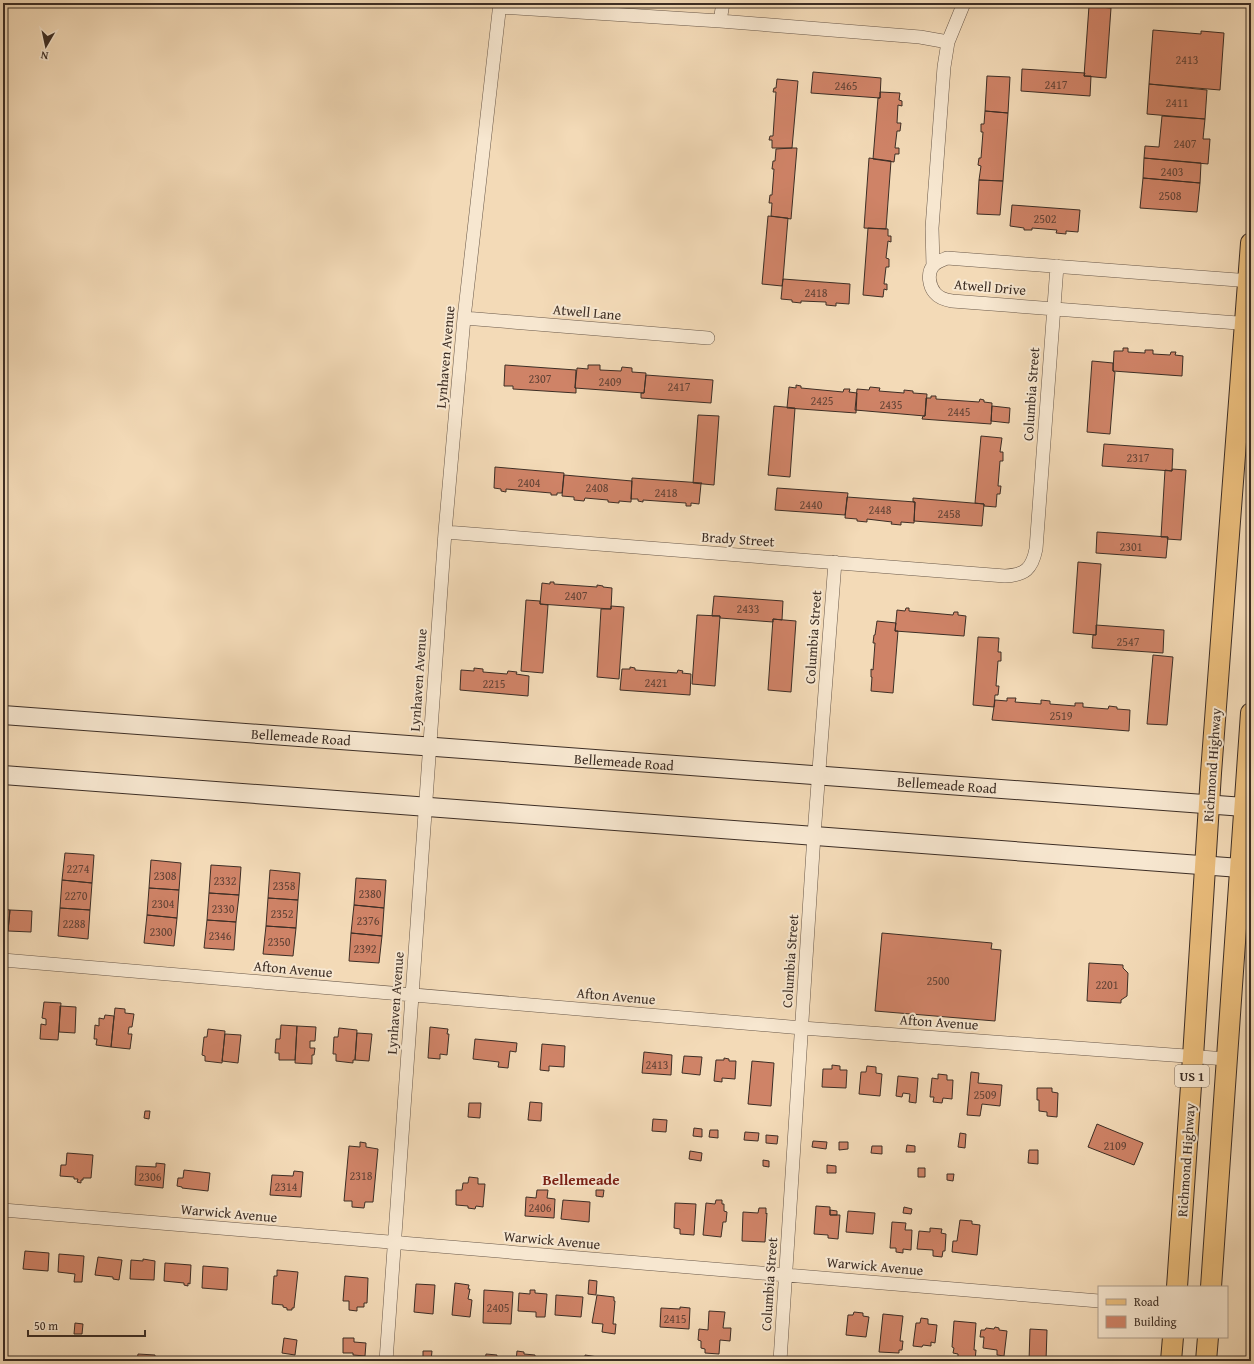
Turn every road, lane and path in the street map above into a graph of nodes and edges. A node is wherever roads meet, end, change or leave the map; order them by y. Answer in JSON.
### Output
{"nodes":[{"id":1,"x":723,"y":3,"type":"edge"},
{"id":2,"x":964,"y":3,"type":"edge"},
{"id":3,"x":499,"y":5,"type":"edge"},
{"id":4,"x":720,"y":21,"type":"junction"},
{"id":5,"x":948,"y":42,"type":"junction"},
{"id":6,"x":1251,"y":243,"type":"edge"},
{"id":7,"x":932,"y":266,"type":"junction"},
{"id":8,"x":1057,"y":266,"type":"junction"},
{"id":9,"x":1250,"y":281,"type":"edge"},
{"id":10,"x":1054,"y":309,"type":"junction"},
{"id":11,"x":464,"y":318,"type":"junction"},
{"id":12,"x":1248,"y":324,"type":"edge"},
{"id":13,"x":708,"y":338,"type":"dead end"},
{"id":14,"x":445,"y":532,"type":"junction"},
{"id":15,"x":835,"y":562,"type":"junction"},
{"id":16,"x":1027,"y":570,"type":"joint"},
{"id":17,"x":1251,"y":713,"type":"edge"},
{"id":18,"x":3,"y":715,"type":"edge"},
{"id":19,"x":429,"y":747,"type":"junction"},
{"id":20,"x":3,"y":775,"type":"edge"},
{"id":21,"x":819,"y":776,"type":"junction"},
{"id":22,"x":1208,"y":805,"type":"junction"},
{"id":23,"x":424,"y":806,"type":"junction"},
{"id":24,"x":1244,"y":807,"type":"junction"},
{"id":25,"x":814,"y":835,"type":"junction"},
{"id":26,"x":1205,"y":865,"type":"junction"},
{"id":27,"x":1240,"y":868,"type":"junction"},
{"id":28,"x":3,"y":960,"type":"edge"},
{"id":29,"x":412,"y":995,"type":"junction"},
{"id":30,"x":802,"y":1028,"type":"junction"},
{"id":31,"x":1193,"y":1057,"type":"junction"},
{"id":32,"x":1227,"y":1059,"type":"junction"},
{"id":33,"x":3,"y":1214,"type":"edge"},
{"id":34,"x":394,"y":1243,"type":"junction"},
{"id":35,"x":785,"y":1275,"type":"junction"},
{"id":36,"x":1177,"y":1286,"type":"edge"},
{"id":37,"x":1211,"y":1286,"type":"edge"},
{"id":38,"x":1098,"y":1301,"type":"edge"},
{"id":39,"x":1173,"y":1338,"type":"edge"},
{"id":40,"x":1208,"y":1338,"type":"edge"},
{"id":41,"x":386,"y":1361,"type":"edge"},
{"id":42,"x":780,"y":1361,"type":"edge"},
{"id":43,"x":1171,"y":1361,"type":"edge"},
{"id":44,"x":1206,"y":1361,"type":"edge"}],
"edges":[{"from":1,"to":4,"type":"street"},
{"from":2,"to":5,"type":"street"},
{"from":3,"to":4,"type":"street"},
{"from":3,"to":11,"type":"street","name":"Lynhaven Avenue"},
{"from":4,"to":5,"type":"street"},
{"from":5,"to":7,"type":"street"},
{"from":6,"to":9,"type":"main road","name":"Richmond Highway","number":"US 1"},
{"from":7,"to":8,"type":"street","name":"Atwell Drive"},
{"from":7,"to":10,"type":"street","name":"Atwell Drive"},
{"from":8,"to":9,"type":"street","name":"Atwell Drive"},
{"from":8,"to":10,"type":"street","name":"Columbia Street"},
{"from":9,"to":12,"type":"main road","name":"Richmond Highway","number":"US 1"},
{"from":10,"to":12,"type":"street","name":"Atwell Drive"},
{"from":10,"to":16,"type":"street","name":"Columbia Street"},
{"from":11,"to":13,"type":"street","name":"Atwell Lane"},
{"from":11,"to":14,"type":"street","name":"Lynhaven Avenue"},
{"from":12,"to":22,"type":"main road","name":"Richmond Highway","number":"US 1"},
{"from":14,"to":15,"type":"street","name":"Brady Street"},
{"from":14,"to":19,"type":"street","name":"Lynhaven Avenue"},
{"from":15,"to":16,"type":"street","name":"Brady Street"},
{"from":15,"to":21,"type":"street","name":"Columbia Street"},
{"from":17,"to":24,"type":"main road","number":"US 1"},
{"from":18,"to":19,"type":"main road","name":"Bellemeade Road"},
{"from":19,"to":21,"type":"main road","name":"Bellemeade Road"},
{"from":19,"to":23,"type":"street","name":"Lynhaven Avenue"},
{"from":20,"to":23,"type":"main road"},
{"from":21,"to":22,"type":"main road","name":"Bellemeade Road"},
{"from":21,"to":25,"type":"street","name":"Columbia Street"},
{"from":22,"to":24,"type":"main road","name":"Bellemeade Road"},
{"from":22,"to":26,"type":"main road","name":"Richmond Highway","number":"US 1"},
{"from":23,"to":25,"type":"main road"},
{"from":23,"to":29,"type":"street","name":"Lynhaven Avenue"},
{"from":24,"to":27,"type":"main road","number":"US 1"},
{"from":25,"to":26,"type":"main road"},
{"from":25,"to":30,"type":"street","name":"Columbia Street"},
{"from":26,"to":27,"type":"main road"},
{"from":26,"to":31,"type":"main road","name":"Richmond Highway","number":"US 1"},
{"from":27,"to":32,"type":"main road","number":"US 1"},
{"from":28,"to":29,"type":"street","name":"Afton Avenue"},
{"from":29,"to":30,"type":"street","name":"Afton Avenue"},
{"from":29,"to":34,"type":"street","name":"Lynhaven Avenue"},
{"from":30,"to":31,"type":"street","name":"Afton Avenue"},
{"from":30,"to":35,"type":"street","name":"Columbia Street"},
{"from":31,"to":32,"type":"street","name":"Afton Avenue"},
{"from":31,"to":36,"type":"main road","name":"Richmond Highway","number":"US 1"},
{"from":32,"to":37,"type":"main road","number":"US 1"},
{"from":33,"to":34,"type":"street","name":"Warwick Avenue"},
{"from":34,"to":35,"type":"street","name":"Warwick Avenue"},
{"from":34,"to":41,"type":"street","name":"Lynhaven Avenue"},
{"from":35,"to":38,"type":"street","name":"Warwick Avenue"},
{"from":35,"to":42,"type":"street","name":"Columbia Street"},
{"from":39,"to":43,"type":"main road"},
{"from":40,"to":44,"type":"main road"}]}
